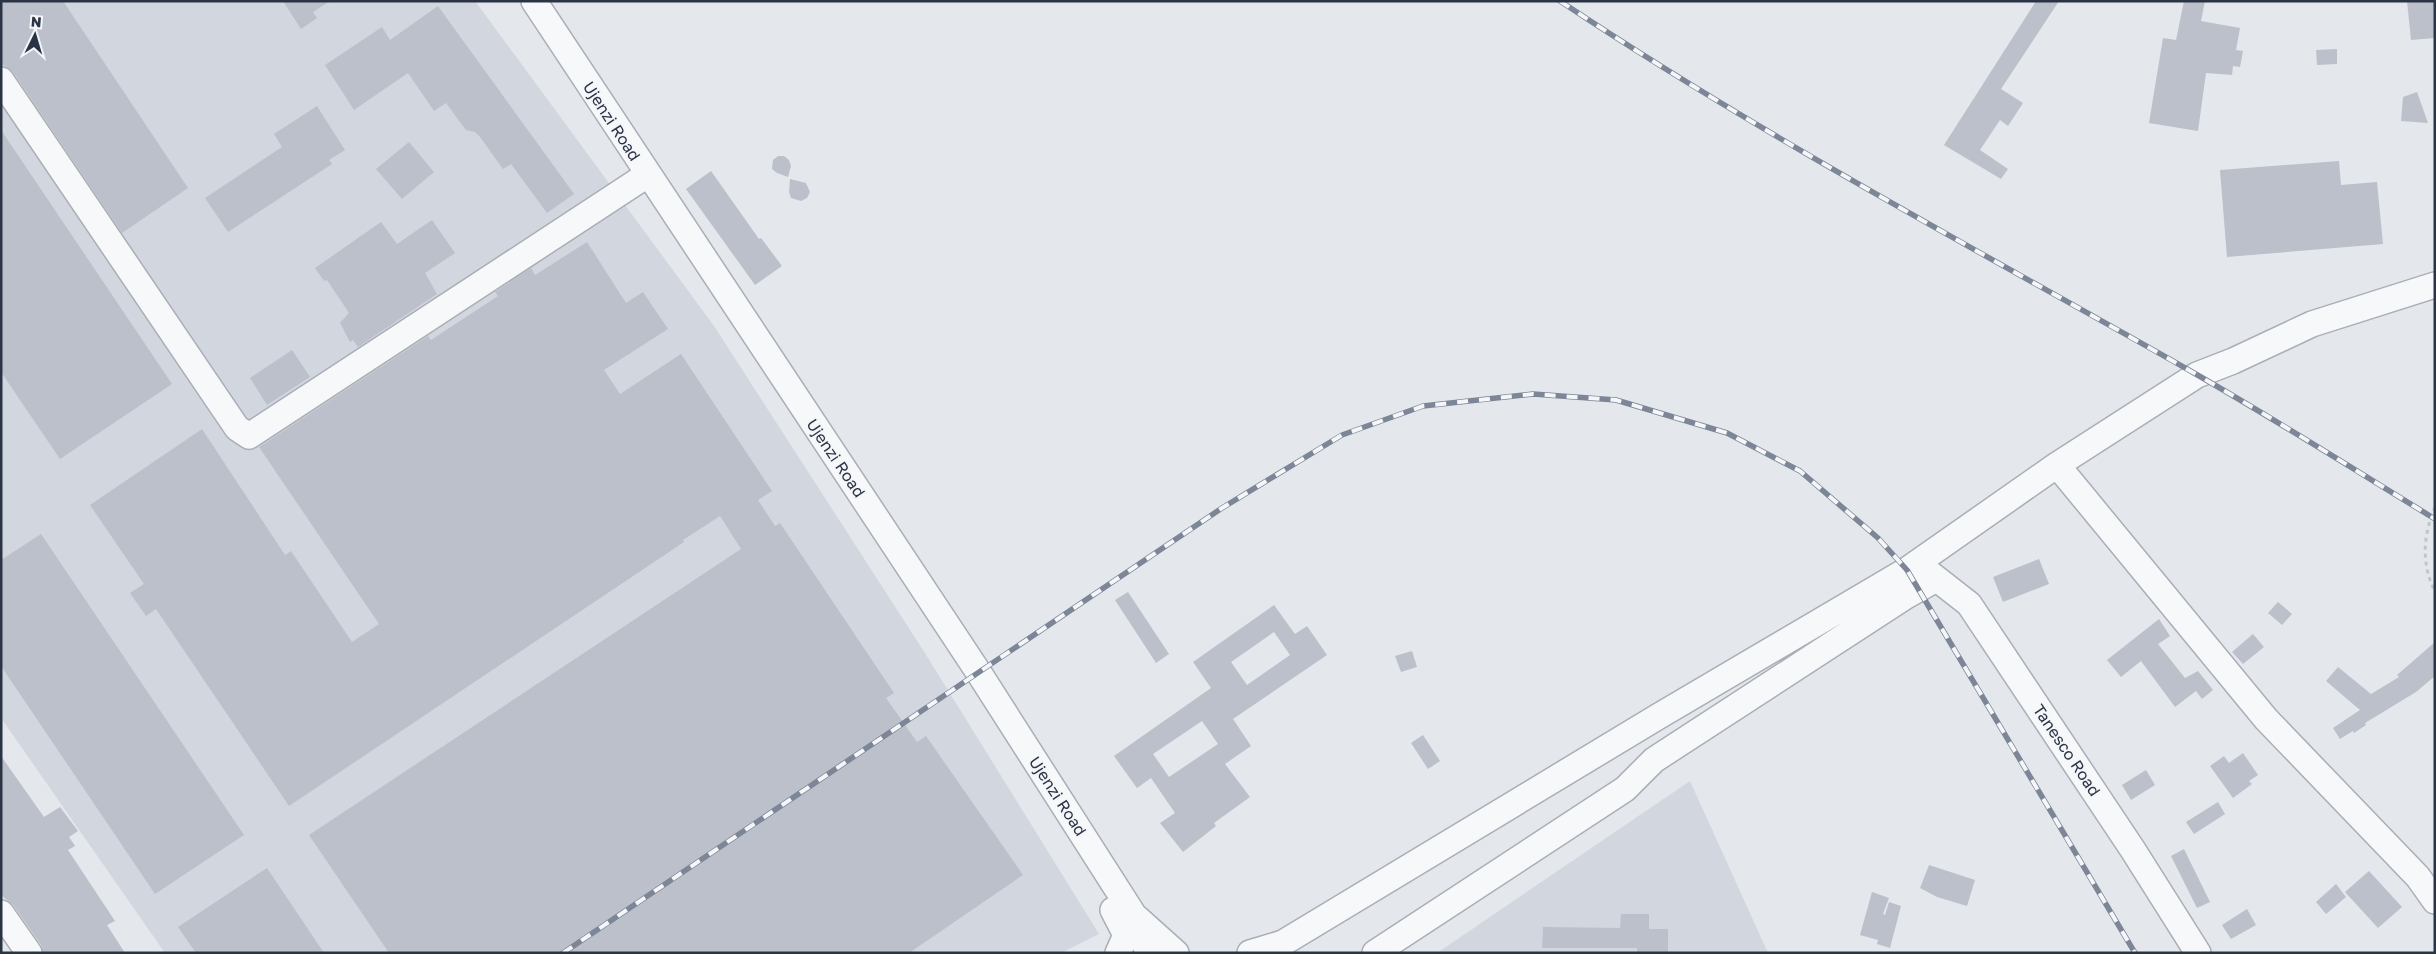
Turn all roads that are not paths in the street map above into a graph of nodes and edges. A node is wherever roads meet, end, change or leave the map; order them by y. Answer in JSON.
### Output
{"nodes":[{"id":1,"x":534,"y":1,"type":"edge"},
{"id":2,"x":1,"y":80,"type":"edge"},
{"id":3,"x":647,"y":175,"type":"junction"},
{"id":4,"x":2435,"y":285,"type":"edge"},
{"id":5,"x":2057,"y":465,"type":"junction"},
{"id":6,"x":1918,"y":562,"type":"junction"},
{"id":7,"x":1936,"y":579,"type":"junction"},
{"id":8,"x":1034,"y":758,"type":"junction"},
{"id":9,"x":2435,"y":901,"type":"edge"},
{"id":10,"x":1,"y":912,"type":"edge"},
{"id":11,"x":1135,"y":917,"type":"junction"},
{"id":12,"x":1278,"y":948,"type":"edge"},
{"id":13,"x":29,"y":953,"type":"edge"},
{"id":14,"x":1118,"y":953,"type":"edge"},
{"id":15,"x":1148,"y":953,"type":"edge"},
{"id":16,"x":1176,"y":953,"type":"edge"},
{"id":17,"x":1250,"y":953,"type":"edge"},
{"id":18,"x":1375,"y":953,"type":"edge"},
{"id":19,"x":2198,"y":953,"type":"edge"}],
"edges":[{"from":1,"to":3,"type":"street","name":"Ujenzi Road"},
{"from":2,"to":3,"type":"street"},
{"from":3,"to":8,"type":"street","name":"Ujenzi Road"},
{"from":4,"to":5,"type":"street"},
{"from":5,"to":6,"type":"street"},
{"from":5,"to":9,"type":"street"},
{"from":6,"to":7,"type":"street","name":"Tanesco Road"},
{"from":6,"to":12,"type":"street"},
{"from":7,"to":18,"type":"street"},
{"from":7,"to":19,"type":"street","name":"Tanesco Road"},
{"from":8,"to":11,"type":"street","name":"Ujenzi Road"},
{"from":8,"to":14,"type":"street"},
{"from":10,"to":13,"type":"street"},
{"from":11,"to":15,"type":"street"},
{"from":11,"to":16,"type":"street"},
{"from":12,"to":17,"type":"street"}]}
